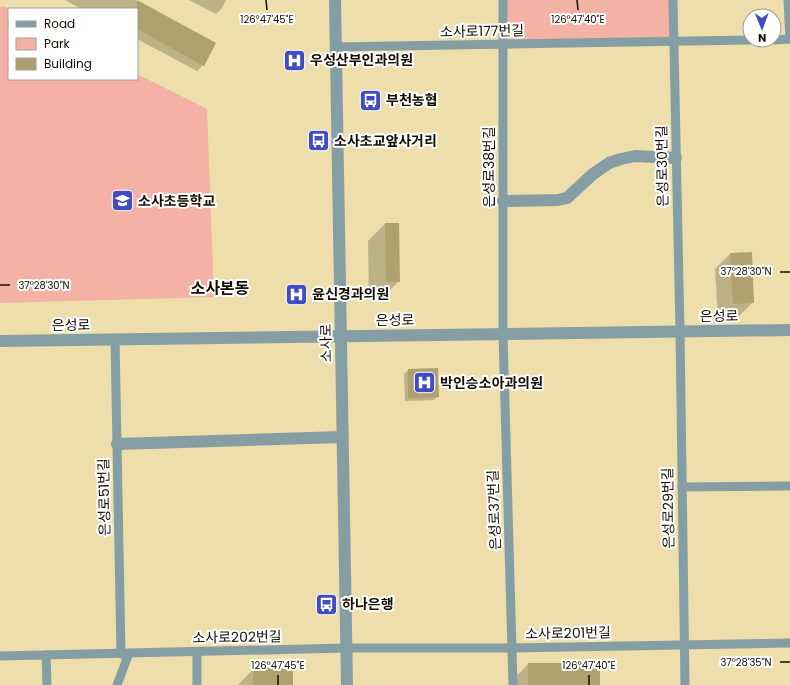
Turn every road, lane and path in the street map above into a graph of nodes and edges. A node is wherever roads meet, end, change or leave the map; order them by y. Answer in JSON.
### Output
{"nodes":[{"id":1,"x":335,"y":0,"type":"edge"},
{"id":2,"x":503,"y":0,"type":"edge"},
{"id":3,"x":673,"y":0,"type":"edge"},
{"id":4,"x":788,"y":0,"type":"edge"},
{"id":5,"x":790,"y":39,"type":"edge"},
{"id":6,"x":742,"y":40,"type":"edge"},
{"id":7,"x":674,"y":41,"type":"junction"},
{"id":8,"x":503,"y":44,"type":"junction"},
{"id":9,"x":335,"y":47,"type":"junction"},
{"id":10,"x":676,"y":158,"type":"junction"},
{"id":11,"x":503,"y":200,"type":"junction"},
{"id":12,"x":790,"y":330,"type":"edge"},
{"id":13,"x":680,"y":331,"type":"junction"},
{"id":14,"x":503,"y":334,"type":"junction"},
{"id":15,"x":341,"y":336,"type":"junction"},
{"id":16,"x":115,"y":339,"type":"junction"},
{"id":17,"x":0,"y":341,"type":"edge"},
{"id":18,"x":342,"y":437,"type":"junction"},
{"id":19,"x":117,"y":444,"type":"junction"},
{"id":20,"x":790,"y":486,"type":"edge"},
{"id":21,"x":682,"y":488,"type":"junction"},
{"id":22,"x":790,"y":643,"type":"edge"},
{"id":23,"x":684,"y":645,"type":"junction"},
{"id":24,"x":346,"y":648,"type":"junction"},
{"id":25,"x":512,"y":648,"type":"junction"},
{"id":26,"x":197,"y":652,"type":"junction"},
{"id":27,"x":125,"y":653,"type":"junction"},
{"id":28,"x":46,"y":655,"type":"junction"},
{"id":29,"x":0,"y":656,"type":"edge"},
{"id":30,"x":47,"y":685,"type":"edge"},
{"id":31,"x":117,"y":685,"type":"edge"},
{"id":32,"x":197,"y":685,"type":"edge"},
{"id":33,"x":347,"y":685,"type":"edge"},
{"id":34,"x":513,"y":685,"type":"edge"},
{"id":35,"x":685,"y":685,"type":"edge"}],
"edges":[{"from":1,"to":9,"type":"street","name":"소사로"},
{"from":2,"to":8,"type":"lane","name":"은성로38번길"},
{"from":3,"to":7,"type":"lane","name":"은성로30번길"},
{"from":4,"to":5,"type":"lane"},
{"from":6,"to":7,"type":"lane","name":"소사로177번길"},
{"from":7,"to":8,"type":"lane","name":"소사로177번길"},
{"from":7,"to":10,"type":"lane","name":"은성로30번길"},
{"from":8,"to":9,"type":"lane","name":"소사로177번길"},
{"from":8,"to":11,"type":"lane","name":"은성로38번길"},
{"from":9,"to":15,"type":"street","name":"소사로"},
{"from":10,"to":11,"type":"street"},
{"from":10,"to":13,"type":"lane","name":"은성로30번길"},
{"from":11,"to":14,"type":"lane","name":"은성로38번길"},
{"from":12,"to":13,"type":"street","name":"은성로"},
{"from":13,"to":14,"type":"street","name":"은성로"},
{"from":13,"to":21,"type":"lane","name":"은성로29번길"},
{"from":14,"to":15,"type":"street","name":"은성로"},
{"from":14,"to":25,"type":"lane","name":"은성로37번길"},
{"from":15,"to":16,"type":"street","name":"은성로"},
{"from":15,"to":18,"type":"street","name":"소사로"},
{"from":16,"to":17,"type":"street","name":"은성로"},
{"from":16,"to":19,"type":"lane","name":"은성로51번길"},
{"from":18,"to":19,"type":"street"},
{"from":18,"to":24,"type":"street","name":"소사로"},
{"from":19,"to":27,"type":"lane","name":"은성로51번길"},
{"from":20,"to":21,"type":"lane"},
{"from":21,"to":23,"type":"lane","name":"은성로29번길"},
{"from":22,"to":23,"type":"lane","name":"소사로201번길"},
{"from":23,"to":25,"type":"lane","name":"소사로201번길"},
{"from":23,"to":35,"type":"lane","name":"은성로29번길"},
{"from":24,"to":25,"type":"lane","name":"소사로201번길"},
{"from":24,"to":26,"type":"lane","name":"소사로202번길"},
{"from":24,"to":33,"type":"street","name":"소사로"},
{"from":25,"to":34,"type":"lane","name":"은성로37번길"},
{"from":26,"to":27,"type":"lane","name":"소사로202번길"},
{"from":26,"to":32,"type":"lane"},
{"from":27,"to":28,"type":"lane","name":"소사로202번길"},
{"from":27,"to":31,"type":"lane"},
{"from":28,"to":29,"type":"lane","name":"소사로202번길"},
{"from":28,"to":30,"type":"lane"}]}
